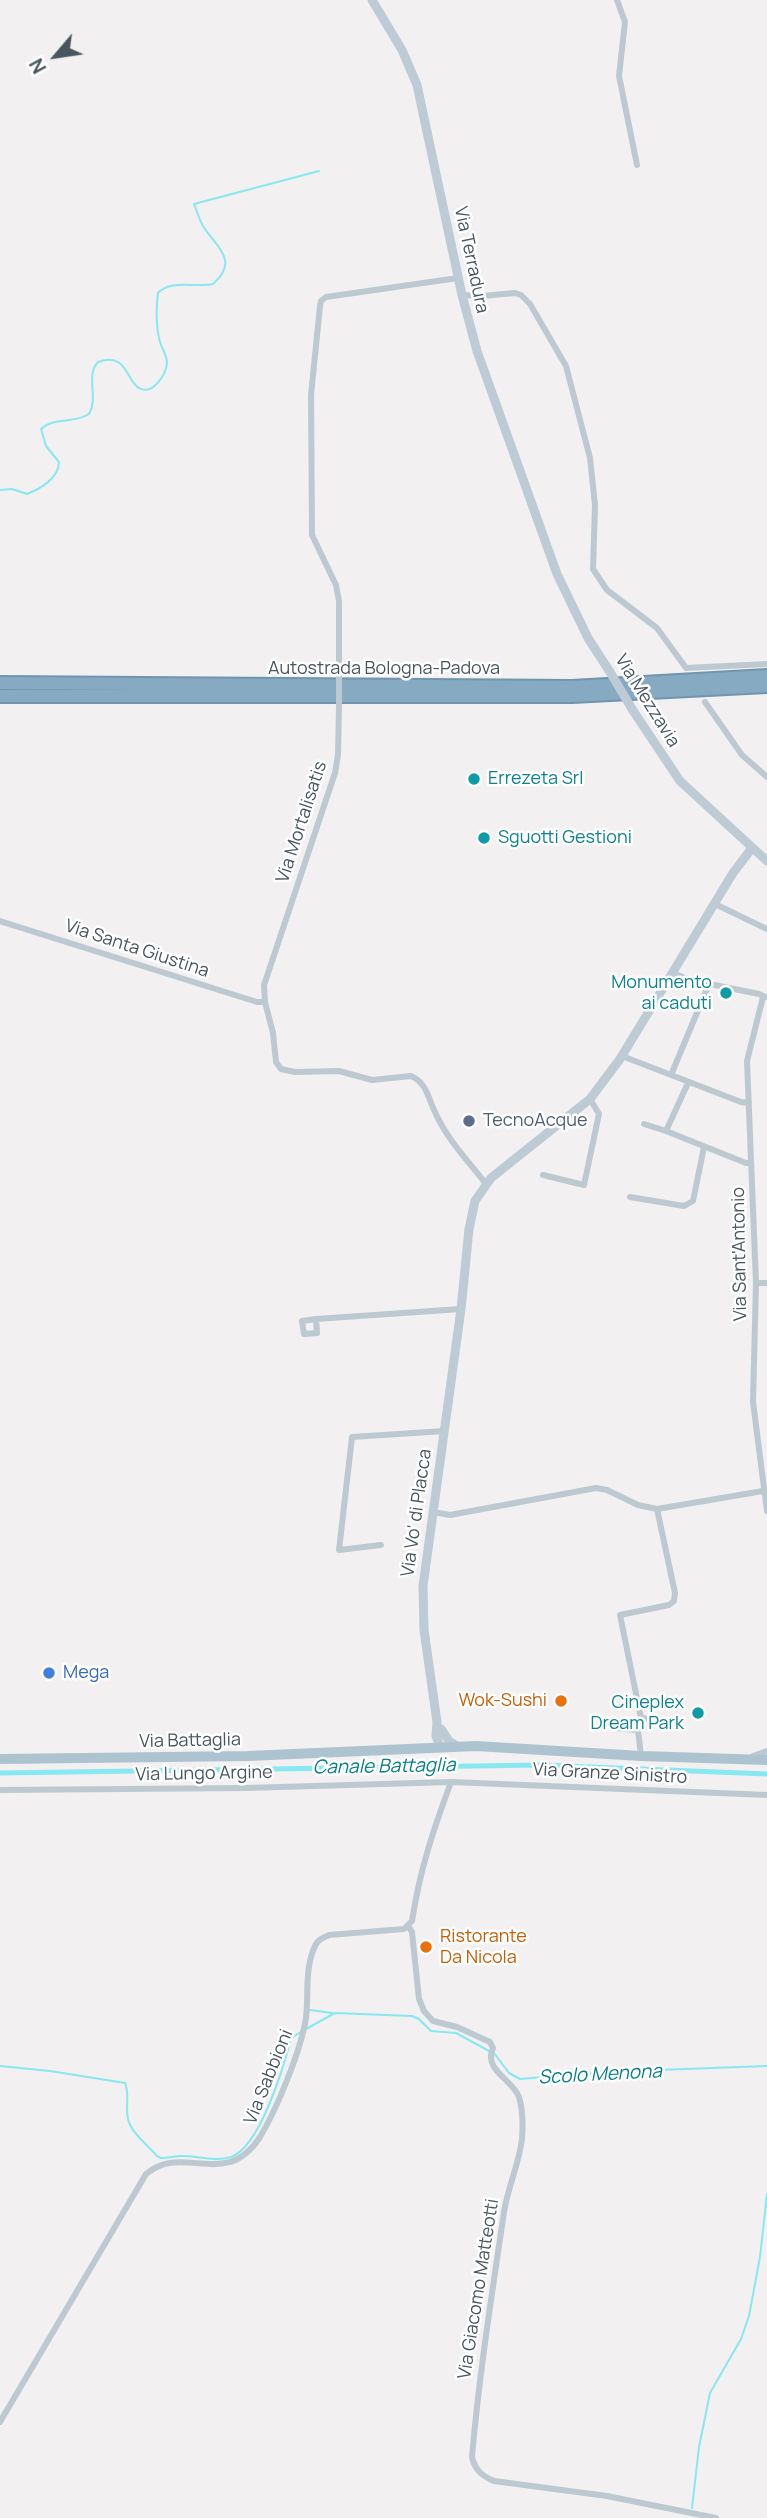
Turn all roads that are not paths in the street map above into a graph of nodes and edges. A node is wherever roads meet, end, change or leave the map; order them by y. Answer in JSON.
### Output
{"nodes":[{"id":1,"x":372,"y":0,"type":"edge"},
{"id":2,"x":617,"y":0,"type":"edge"},
{"id":3,"x":637,"y":165,"type":"dead end"},
{"id":4,"x":458,"y":278,"type":"junction"},
{"id":5,"x":461,"y":295,"type":"junction"},
{"id":6,"x":541,"y":529,"type":"joint"},
{"id":7,"x":767,"y":664,"type":"edge"},
{"id":8,"x":767,"y":676,"type":"edge"},
{"id":9,"x":0,"y":683,"type":"edge"},
{"id":10,"x":767,"y":686,"type":"edge"},
{"id":11,"x":0,"y":696,"type":"edge"},
{"id":12,"x":705,"y":702,"type":"dead end"},
{"id":13,"x":767,"y":777,"type":"edge"},
{"id":14,"x":752,"y":848,"type":"junction"},
{"id":15,"x":767,"y":861,"type":"edge"},
{"id":16,"x":715,"y":904,"type":"junction"},
{"id":17,"x":0,"y":921,"type":"edge"},
{"id":18,"x":767,"y":929,"type":"edge"},
{"id":19,"x":673,"y":973,"type":"junction"},
{"id":20,"x":709,"y":984,"type":"junction"},
{"id":21,"x":765,"y":997,"type":"edge"},
{"id":22,"x":265,"y":1002,"type":"junction"},
{"id":23,"x":622,"y":1056,"type":"junction"},
{"id":24,"x":671,"y":1075,"type":"junction"},
{"id":25,"x":688,"y":1083,"type":"junction"},
{"id":26,"x":590,"y":1099,"type":"junction"},
{"id":27,"x":748,"y":1102,"type":"junction"},
{"id":28,"x":644,"y":1124,"type":"dead end"},
{"id":29,"x":666,"y":1131,"type":"junction"},
{"id":30,"x":704,"y":1147,"type":"junction"},
{"id":31,"x":751,"y":1163,"type":"junction"},
{"id":32,"x":543,"y":1175,"type":"dead end"},
{"id":33,"x":488,"y":1181,"type":"junction"},
{"id":34,"x":630,"y":1197,"type":"dead end"},
{"id":35,"x":756,"y":1283,"type":"junction"},
{"id":36,"x":767,"y":1283,"type":"edge"},
{"id":37,"x":461,"y":1309,"type":"junction"},
{"id":38,"x":316,"y":1319,"type":"dead end"},
{"id":39,"x":444,"y":1431,"type":"junction"},
{"id":40,"x":763,"y":1491,"type":"junction"},
{"id":41,"x":657,"y":1509,"type":"junction"},
{"id":42,"x":767,"y":1511,"type":"edge"},
{"id":43,"x":433,"y":1512,"type":"junction"},
{"id":44,"x":381,"y":1545,"type":"dead end"},
{"id":45,"x":651,"y":1719,"type":"dead end"},
{"id":46,"x":438,"y":1727,"type":"junction"},
{"id":47,"x":614,"y":1728,"type":"dead end"},
{"id":48,"x":457,"y":1746,"type":"junction"},
{"id":49,"x":440,"y":1747,"type":"junction"},
{"id":50,"x":419,"y":1748,"type":"junction"},
{"id":51,"x":767,"y":1751,"type":"edge"},
{"id":52,"x":640,"y":1756,"type":"junction"},
{"id":53,"x":0,"y":1759,"type":"edge"},
{"id":54,"x":741,"y":1760,"type":"junction"},
{"id":55,"x":767,"y":1760,"type":"edge"},
{"id":56,"x":451,"y":1782,"type":"junction"},
{"id":57,"x":0,"y":1790,"type":"edge"},
{"id":58,"x":767,"y":1795,"type":"edge"},
{"id":59,"x":408,"y":1926,"type":"junction"},
{"id":60,"x":0,"y":2422,"type":"edge"},
{"id":61,"x":693,"y":2516,"type":"edge"},
{"id":62,"x":716,"y":2518,"type":"edge"}],
"edges":[{"from":1,"to":4,"type":"street","name":"Via Terradura"},
{"from":2,"to":3,"type":"street"},
{"from":4,"to":5,"type":"street","name":"Via Terradura"},
{"from":4,"to":22,"type":"street","name":"Via Mortalisatis","bridge":true},
{"from":5,"to":6,"type":"street","name":"Via Terradura"},
{"from":5,"to":7,"type":"street"},
{"from":6,"to":14,"type":"street","name":"Via Mezzavia","bridge":true},
{"from":8,"to":9,"type":"highway","name":"Autostrada Bologna-Padova"},
{"from":10,"to":11,"type":"highway","name":"Autostrada Bologna-Padova"},
{"from":12,"to":13,"type":"street"},
{"from":14,"to":15,"type":"street","name":"Via Mezzavia"},
{"from":14,"to":16,"type":"street","name":"Via Vo' di Placca"},
{"from":16,"to":18,"type":"street"},
{"from":16,"to":19,"type":"street","name":"Via Vo' di Placca"},
{"from":17,"to":22,"type":"street","name":"Via Santa Giustina"},
{"from":19,"to":20,"type":"street"},
{"from":19,"to":23,"type":"street","name":"Via Vo' di Placca"},
{"from":20,"to":21,"type":"street"},
{"from":20,"to":24,"type":"street"},
{"from":21,"to":27,"type":"street","name":"Via Sant'Antonio"},
{"from":22,"to":33,"type":"street","name":"Via Mortalisatis"},
{"from":23,"to":24,"type":"street"},
{"from":23,"to":26,"type":"street","name":"Via Vo' di Placca"},
{"from":24,"to":25,"type":"street"},
{"from":25,"to":27,"type":"street"},
{"from":25,"to":29,"type":"street"},
{"from":26,"to":32,"type":"street"},
{"from":26,"to":33,"type":"street","name":"Via Vo' di Placca"},
{"from":27,"to":31,"type":"street","name":"Via Sant'Antonio"},
{"from":28,"to":29,"type":"street"},
{"from":29,"to":30,"type":"street"},
{"from":30,"to":31,"type":"street"},
{"from":30,"to":34,"type":"street"},
{"from":31,"to":35,"type":"street","name":"Via Sant'Antonio"},
{"from":33,"to":37,"type":"street","name":"Via Vo' di Placca"},
{"from":35,"to":36,"type":"street"},
{"from":35,"to":40,"type":"street","name":"Via Sant'Antonio"},
{"from":37,"to":38,"type":"street"},
{"from":37,"to":39,"type":"street","name":"Via Vo' di Placca"},
{"from":39,"to":43,"type":"street","name":"Via Vo' di Placca"},
{"from":39,"to":44,"type":"street"},
{"from":40,"to":41,"type":"street"},
{"from":40,"to":42,"type":"street","name":"Via Sant'Antonio"},
{"from":41,"to":43,"type":"street"},
{"from":41,"to":45,"type":"street"},
{"from":43,"to":46,"type":"street","name":"Via Vo' di Placca"},
{"from":46,"to":48,"type":"street"},
{"from":46,"to":49,"type":"street","name":"Via Vo' di Placca"},
{"from":46,"to":50,"type":"street"},
{"from":47,"to":52,"type":"street"},
{"from":48,"to":49,"type":"main road","name":"Via Battaglia"},
{"from":48,"to":52,"type":"main road","name":"Via Battaglia"},
{"from":49,"to":50,"type":"main road","name":"Via Battaglia"},
{"from":50,"to":53,"type":"main road","name":"Via Battaglia"},
{"from":51,"to":54,"type":"street"},
{"from":52,"to":54,"type":"main road","name":"Via Battaglia"},
{"from":54,"to":55,"type":"main road","name":"Via Battaglia"},
{"from":56,"to":57,"type":"street","name":"Via Lungo Argine"},
{"from":56,"to":58,"type":"street","name":"Via Granze Sinistro"},
{"from":56,"to":59,"type":"street"},
{"from":59,"to":60,"type":"street","name":"Via Sabbioni"},
{"from":59,"to":61,"type":"street","name":"Via Giacomo Matteotti"},
{"from":61,"to":62,"type":"street","name":"Via Giacomo Matteotti"}]}
